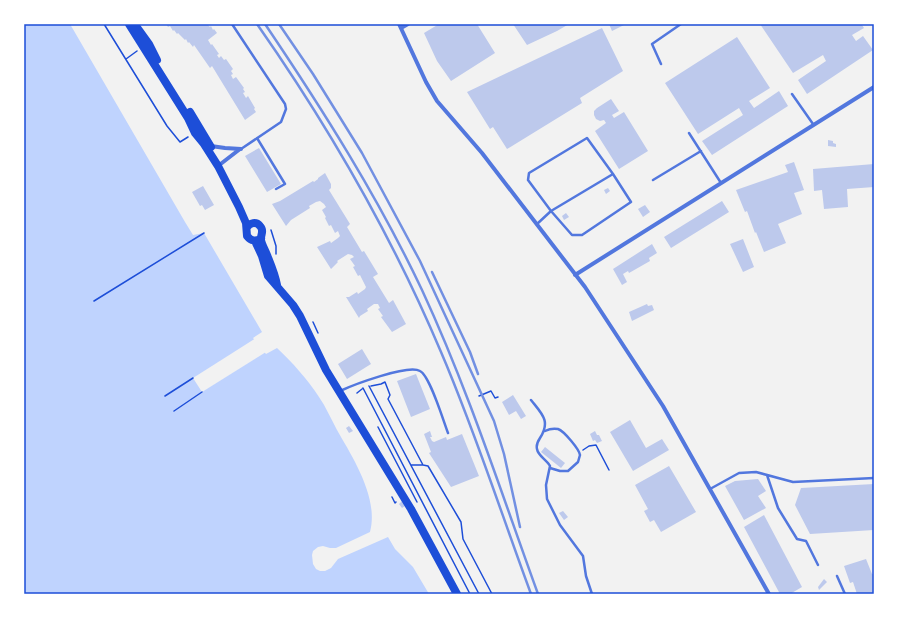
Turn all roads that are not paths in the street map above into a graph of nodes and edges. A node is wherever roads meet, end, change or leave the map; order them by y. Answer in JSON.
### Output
{"nodes":[{"id":1,"x":129,"y":24,"type":"edge"},
{"id":2,"x":134,"y":24,"type":"edge"},
{"id":3,"x":232,"y":24,"type":"edge"},
{"id":4,"x":408,"y":24,"type":"edge"},
{"id":5,"x":682,"y":24,"type":"edge"},
{"id":6,"x":400,"y":26,"type":"edge"},
{"id":7,"x":661,"y":64,"type":"dead end"},
{"id":8,"x":874,"y":87,"type":"edge"},
{"id":9,"x":792,"y":94,"type":"dead end"},
{"id":10,"x":814,"y":125,"type":"junction"},
{"id":11,"x":689,"y":133,"type":"dead end"},
{"id":12,"x":257,"y":138,"type":"junction"},
{"id":13,"x":211,"y":146,"type":"junction"},
{"id":14,"x":241,"y":149,"type":"junction"},
{"id":15,"x":700,"y":150,"type":"junction"},
{"id":16,"x":219,"y":165,"type":"junction"},
{"id":17,"x":613,"y":174,"type":"junction"},
{"id":18,"x":653,"y":180,"type":"dead end"},
{"id":19,"x":722,"y":184,"type":"junction"},
{"id":20,"x":276,"y":189,"type":"dead end"},
{"id":21,"x":551,"y":212,"type":"junction"},
{"id":22,"x":536,"y":224,"type":"junction"},
{"id":23,"x":249,"y":225,"type":"junction"},
{"id":24,"x":258,"y":239,"type":"junction"},
{"id":25,"x":575,"y":275,"type":"junction"},
{"id":26,"x":339,"y":391,"type":"junction"},
{"id":27,"x":531,"y":400,"type":"dead end"},
{"id":28,"x":545,"y":431,"type":"junction"},
{"id":29,"x":448,"y":433,"type":"dead end"},
{"id":30,"x":550,"y":468,"type":"junction"},
{"id":31,"x":767,"y":475,"type":"junction"},
{"id":32,"x":874,"y":478,"type":"edge"},
{"id":33,"x":710,"y":489,"type":"junction"},
{"id":34,"x":818,"y":565,"type":"dead end"},
{"id":35,"x":837,"y":576,"type":"dead end"},
{"id":36,"x":457,"y":594,"type":"edge"},
{"id":37,"x":592,"y":594,"type":"edge"},
{"id":38,"x":769,"y":594,"type":"edge"},
{"id":39,"x":844,"y":594,"type":"edge"}],
"edges":[{"from":1,"to":16,"type":"main road"},
{"from":2,"to":13,"type":"main road"},
{"from":3,"to":12,"type":"lane"},
{"from":4,"to":6,"type":"street"},
{"from":5,"to":7,"type":"lane"},
{"from":6,"to":22,"type":"street"},
{"from":8,"to":10,"type":"street"},
{"from":9,"to":10,"type":"lane"},
{"from":10,"to":19,"type":"street"},
{"from":11,"to":15,"type":"lane"},
{"from":12,"to":14,"type":"lane"},
{"from":12,"to":20,"type":"lane"},
{"from":13,"to":14,"type":"street"},
{"from":13,"to":16,"type":"main road"},
{"from":14,"to":16,"type":"street"},
{"from":15,"to":18,"type":"lane"},
{"from":15,"to":19,"type":"lane"},
{"from":16,"to":23,"type":"main road"},
{"from":17,"to":21,"type":"lane"},
{"from":17,"to":21,"type":"lane"},
{"from":17,"to":21,"type":"lane"},
{"from":19,"to":25,"type":"street"},
{"from":21,"to":22,"type":"lane"},
{"from":22,"to":25,"type":"street"},
{"from":23,"to":24,"type":"main road"},
{"from":23,"to":24,"type":"main road"},
{"from":24,"to":26,"type":"main road"},
{"from":25,"to":33,"type":"street"},
{"from":26,"to":29,"type":"lane"},
{"from":26,"to":36,"type":"main road"},
{"from":27,"to":28,"type":"lane"},
{"from":28,"to":30,"type":"lane"},
{"from":28,"to":30,"type":"lane"},
{"from":30,"to":37,"type":"lane"},
{"from":31,"to":32,"type":"lane"},
{"from":31,"to":33,"type":"lane"},
{"from":31,"to":34,"type":"lane"},
{"from":33,"to":38,"type":"street"},
{"from":35,"to":39,"type":"lane"}]}
